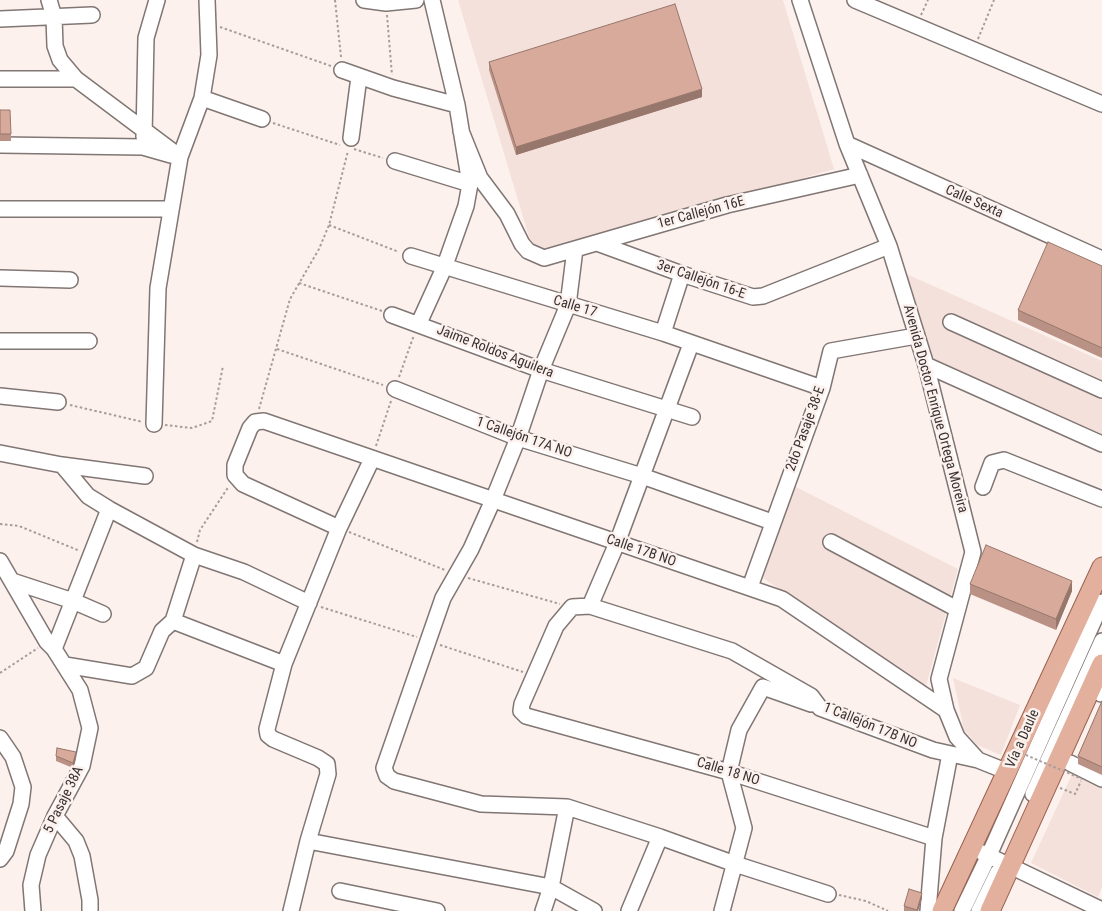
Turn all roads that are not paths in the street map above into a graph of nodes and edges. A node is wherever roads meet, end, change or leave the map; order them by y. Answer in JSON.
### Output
{"nodes":[{"id":1,"x":49,"y":0,"type":"edge"},
{"id":2,"x":156,"y":0,"type":"edge"},
{"id":3,"x":207,"y":0,"type":"edge"},
{"id":4,"x":364,"y":0,"type":"edge"},
{"id":5,"x":416,"y":0,"type":"edge"},
{"id":6,"x":432,"y":0,"type":"edge"},
{"id":7,"x":800,"y":0,"type":"edge"},
{"id":8,"x":855,"y":0,"type":"edge"},
{"id":9,"x":385,"y":2,"type":"edge"},
{"id":10,"x":92,"y":15,"type":"dead end"},
{"id":11,"x":54,"y":17,"type":"junction"},
{"id":12,"x":0,"y":19,"type":"edge"},
{"id":13,"x":342,"y":70,"type":"road end"},
{"id":14,"x":359,"y":77,"type":"junction"},
{"id":15,"x":0,"y":79,"type":"edge"},
{"id":16,"x":76,"y":79,"type":"junction"},
{"id":17,"x":202,"y":98,"type":"junction"},
{"id":18,"x":1102,"y":104,"type":"edge"},
{"id":19,"x":457,"y":105,"type":"junction"},
{"id":20,"x":262,"y":119,"type":"road end"},
{"id":21,"x":145,"y":130,"type":"junction"},
{"id":22,"x":461,"y":131,"type":"junction"},
{"id":23,"x":350,"y":143,"type":"road end"},
{"id":24,"x":847,"y":144,"type":"junction"},
{"id":25,"x":0,"y":145,"type":"edge"},
{"id":26,"x":143,"y":147,"type":"junction"},
{"id":27,"x":180,"y":157,"type":"junction"},
{"id":28,"x":395,"y":161,"type":"road end"},
{"id":29,"x":860,"y":175,"type":"junction"},
{"id":30,"x":470,"y":184,"type":"junction"},
{"id":31,"x":0,"y":209,"type":"edge"},
{"id":32,"x":170,"y":209,"type":"junction"},
{"id":33,"x":597,"y":243,"type":"junction"},
{"id":34,"x":889,"y":246,"type":"junction"},
{"id":35,"x":575,"y":249,"type":"junction"},
{"id":36,"x":411,"y":256,"type":"road end"},
{"id":37,"x":1102,"y":259,"type":"edge"},
{"id":38,"x":444,"y":268,"type":"junction"},
{"id":39,"x":682,"y":274,"type":"junction"},
{"id":40,"x":0,"y":278,"type":"edge"},
{"id":41,"x":70,"y":280,"type":"dead end"},
{"id":42,"x":568,"y":305,"type":"junction"},
{"id":43,"x":392,"y":315,"type":"road end"},
{"id":44,"x":951,"y":322,"type":"dead end"},
{"id":45,"x":419,"y":323,"type":"junction"},
{"id":46,"x":663,"y":333,"type":"junction"},
{"id":47,"x":916,"y":336,"type":"junction"},
{"id":48,"x":89,"y":340,"type":"dead end"},
{"id":49,"x":0,"y":341,"type":"edge"},
{"id":50,"x":691,"y":344,"type":"junction"},
{"id":51,"x":926,"y":365,"type":"junction"},
{"id":52,"x":541,"y":370,"type":"junction"},
{"id":53,"x":822,"y":388,"type":"junction"},
{"id":54,"x":395,"y":389,"type":"road end"},
{"id":55,"x":1102,"y":390,"type":"edge"},
{"id":56,"x":0,"y":396,"type":"edge"},
{"id":57,"x":58,"y":402,"type":"dead end"},
{"id":58,"x":666,"y":411,"type":"junction"},
{"id":59,"x":692,"y":418,"type":"dead end"},
{"id":60,"x":154,"y":424,"type":"dead end"},
{"id":61,"x":518,"y":438,"type":"junction"},
{"id":62,"x":1102,"y":444,"type":"edge"},
{"id":63,"x":0,"y":453,"type":"edge"},
{"id":64,"x":372,"y":459,"type":"junction"},
{"id":65,"x":62,"y":465,"type":"junction"},
{"id":66,"x":145,"y":476,"type":"dead end"},
{"id":67,"x":642,"y":476,"type":"junction"},
{"id":68,"x":983,"y":486,"type":"dead end"},
{"id":69,"x":1102,"y":499,"type":"edge"},
{"id":70,"x":493,"y":500,"type":"junction"},
{"id":71,"x":109,"y":509,"type":"junction"},
{"id":72,"x":772,"y":522,"type":"junction"},
{"id":73,"x":339,"y":528,"type":"junction"},
{"id":74,"x":831,"y":542,"type":"dead end"},
{"id":75,"x":617,"y":543,"type":"junction"},
{"id":76,"x":194,"y":555,"type":"junction"},
{"id":77,"x":0,"y":561,"type":"edge"},
{"id":78,"x":1102,"y":567,"type":"edge"},
{"id":79,"x":12,"y":582,"type":"junction"},
{"id":80,"x":750,"y":587,"type":"junction"},
{"id":81,"x":1102,"y":588,"type":"edge"},
{"id":82,"x":73,"y":601,"type":"junction"},
{"id":83,"x":309,"y":603,"type":"junction"},
{"id":84,"x":1102,"y":603,"type":"edge"},
{"id":85,"x":590,"y":606,"type":"junction"},
{"id":86,"x":958,"y":609,"type":"junction"},
{"id":87,"x":103,"y":614,"type":"dead end"},
{"id":88,"x":173,"y":621,"type":"junction"},
{"id":89,"x":1102,"y":642,"type":"edge"},
{"id":90,"x":51,"y":646,"type":"junction"},
{"id":91,"x":284,"y":664,"type":"junction"},
{"id":92,"x":1102,"y":664,"type":"edge"},
{"id":93,"x":65,"y":665,"type":"junction"},
{"id":94,"x":1102,"y":693,"type":"edge"},
{"id":95,"x":820,"y":708,"type":"junction"},
{"id":96,"x":946,"y":710,"type":"junction"},
{"id":97,"x":521,"y":711,"type":"joint"},
{"id":98,"x":0,"y":738,"type":"edge"},
{"id":99,"x":950,"y":754,"type":"junction"},
{"id":100,"x":978,"y":760,"type":"junction"},
{"id":101,"x":1070,"y":764,"type":"junction"},
{"id":102,"x":729,"y":772,"type":"junction"},
{"id":103,"x":1008,"y":772,"type":"junction"},
{"id":104,"x":1102,"y":780,"type":"edge"},
{"id":105,"x":567,"y":807,"type":"junction"},
{"id":106,"x":55,"y":816,"type":"junction"},
{"id":107,"x":660,"y":837,"type":"junction"},
{"id":108,"x":934,"y":838,"type":"junction"},
{"id":109,"x":308,"y":841,"type":"junction"},
{"id":110,"x":2,"y":853,"type":"edge"},
{"id":111,"x":1001,"y":861,"type":"junction"},
{"id":112,"x":735,"y":864,"type":"junction"},
{"id":113,"x":551,"y":887,"type":"junction"},
{"id":114,"x":340,"y":891,"type":"dead end"},
{"id":115,"x":828,"y":894,"type":"road end"},
{"id":116,"x":1102,"y":908,"type":"edge"},
{"id":117,"x":32,"y":911,"type":"edge"},
{"id":118,"x":90,"y":911,"type":"edge"},
{"id":119,"x":291,"y":911,"type":"edge"},
{"id":120,"x":437,"y":911,"type":"edge"},
{"id":121,"x":543,"y":911,"type":"edge"},
{"id":122,"x":594,"y":911,"type":"edge"},
{"id":123,"x":630,"y":911,"type":"edge"},
{"id":124,"x":722,"y":911,"type":"edge"},
{"id":125,"x":928,"y":911,"type":"edge"},
{"id":126,"x":942,"y":911,"type":"edge"},
{"id":127,"x":956,"y":911,"type":"edge"},
{"id":128,"x":962,"y":911,"type":"edge"},
{"id":129,"x":979,"y":911,"type":"edge"},
{"id":130,"x":990,"y":911,"type":"edge"},
{"id":131,"x":1003,"y":911,"type":"edge"}],
"edges":[{"from":1,"to":11,"type":"street"},
{"from":2,"to":21,"type":"street"},
{"from":3,"to":17,"type":"street"},
{"from":4,"to":9,"type":"street"},
{"from":5,"to":9,"type":"street"},
{"from":6,"to":19,"type":"street"},
{"from":7,"to":24,"type":"street","name":"Avenida Doctor Enrique Ortega Moreira"},
{"from":8,"to":18,"type":"street"},
{"from":10,"to":11,"type":"street"},
{"from":11,"to":12,"type":"street"},
{"from":11,"to":16,"type":"street"},
{"from":13,"to":14,"type":"street"},
{"from":14,"to":19,"type":"street"},
{"from":14,"to":23,"type":"street"},
{"from":15,"to":16,"type":"street"},
{"from":16,"to":21,"type":"street"},
{"from":17,"to":20,"type":"street"},
{"from":17,"to":27,"type":"street"},
{"from":19,"to":22,"type":"street"},
{"from":21,"to":26,"type":"street"},
{"from":21,"to":27,"type":"street"},
{"from":22,"to":30,"type":"street"},
{"from":22,"to":35,"type":"street","name":"1er Callejón 16E"},
{"from":24,"to":29,"type":"street","name":"Avenida Doctor Enrique Ortega Moreira"},
{"from":24,"to":37,"type":"street","name":"Calle Sexta"},
{"from":25,"to":26,"type":"street"},
{"from":26,"to":27,"type":"street"},
{"from":27,"to":32,"type":"street"},
{"from":28,"to":30,"type":"street"},
{"from":29,"to":33,"type":"street","name":"1er Callejón 16E"},
{"from":29,"to":34,"type":"street","name":"Avenida Doctor Enrique Ortega Moreira"},
{"from":30,"to":38,"type":"street"},
{"from":31,"to":32,"type":"street"},
{"from":32,"to":60,"type":"street"},
{"from":33,"to":35,"type":"street","name":"1er Callejón 16E"},
{"from":33,"to":39,"type":"street","name":"3er Callejón 16-E"},
{"from":34,"to":39,"type":"street","name":"3er Callejón 16-E"},
{"from":34,"to":47,"type":"street","name":"Avenida Doctor Enrique Ortega Moreira"},
{"from":35,"to":42,"type":"street"},
{"from":36,"to":38,"type":"street","name":"Calle 17"},
{"from":38,"to":42,"type":"street","name":"Calle 17"},
{"from":38,"to":45,"type":"street"},
{"from":39,"to":46,"type":"street"},
{"from":40,"to":41,"type":"street"},
{"from":42,"to":46,"type":"street","name":"Calle 17"},
{"from":42,"to":52,"type":"street"},
{"from":43,"to":45,"type":"street","name":"Jaime Roldos Aguilera"},
{"from":44,"to":55,"type":"street"},
{"from":45,"to":52,"type":"street","name":"Jaime Roldos Aguilera"},
{"from":46,"to":50,"type":"street","name":"Calle 17"},
{"from":47,"to":51,"type":"street","name":"Avenida Doctor Enrique Ortega Moreira"},
{"from":47,"to":53,"type":"street","name":"2do Pasaje 38-E"},
{"from":48,"to":49,"type":"street"},
{"from":50,"to":53,"type":"street","name":"Calle 17"},
{"from":50,"to":58,"type":"street"},
{"from":51,"to":62,"type":"street"},
{"from":51,"to":86,"type":"street","name":"Avenida Doctor Enrique Ortega Moreira"},
{"from":52,"to":58,"type":"street","name":"Jaime Roldos Aguilera"},
{"from":52,"to":61,"type":"street"},
{"from":53,"to":72,"type":"street","name":"2do Pasaje 38-E"},
{"from":54,"to":61,"type":"street","name":"1 Callejón 17A NO"},
{"from":56,"to":57,"type":"street"},
{"from":58,"to":59,"type":"street","name":"Jaime Roldos Aguilera"},
{"from":58,"to":67,"type":"street"},
{"from":61,"to":67,"type":"street","name":"1 Callejón 17A NO"},
{"from":61,"to":70,"type":"street"},
{"from":63,"to":65,"type":"street"},
{"from":64,"to":70,"type":"street","name":"Calle 17B NO"},
{"from":64,"to":73,"type":"street"},
{"from":64,"to":73,"type":"street","name":"Calle 17B NO"},
{"from":65,"to":66,"type":"street"},
{"from":65,"to":71,"type":"street"},
{"from":67,"to":72,"type":"street","name":"1 Callejón 17A NO"},
{"from":67,"to":75,"type":"street"},
{"from":68,"to":69,"type":"street"},
{"from":70,"to":75,"type":"street","name":"Calle 17B NO"},
{"from":70,"to":105,"type":"street"},
{"from":71,"to":76,"type":"street"},
{"from":71,"to":82,"type":"street"},
{"from":72,"to":80,"type":"street","name":"2do Pasaje 38-E"},
{"from":73,"to":83,"type":"street"},
{"from":74,"to":86,"type":"street"},
{"from":75,"to":80,"type":"street","name":"Calle 17B NO"},
{"from":75,"to":85,"type":"street"},
{"from":76,"to":83,"type":"street"},
{"from":76,"to":88,"type":"street"},
{"from":77,"to":79,"type":"street","name":"5 Pasaje 38A"},
{"from":78,"to":103,"type":"main road","name":"Vía a Daule"},
{"from":79,"to":82,"type":"street"},
{"from":79,"to":90,"type":"street","name":"5 Pasaje 38A"},
{"from":80,"to":96,"type":"street","name":"Calle 17B NO"},
{"from":81,"to":111,"type":"main road","name":"Vía a Daule"},
{"from":82,"to":87,"type":"street"},
{"from":82,"to":90,"type":"street"},
{"from":83,"to":91,"type":"street"},
{"from":84,"to":111,"type":"street","name":"Vía a Daule"},
{"from":85,"to":95,"type":"street","name":"1 Callejón 17B NO"},
{"from":85,"to":97,"type":"street","name":"1 Callejón 17B NO"},
{"from":86,"to":96,"type":"street","name":"Avenida Doctor Enrique Ortega Moreira"},
{"from":88,"to":91,"type":"street"},
{"from":88,"to":93,"type":"street"},
{"from":89,"to":111,"type":"street","name":"Vía a Daule"},
{"from":90,"to":93,"type":"street","name":"5 Pasaje 38A"},
{"from":91,"to":109,"type":"street"},
{"from":92,"to":111,"type":"main road","name":"Vía a Daule"},
{"from":93,"to":106,"type":"street","name":"5 Pasaje 38A"},
{"from":94,"to":101,"type":"main road","name":"Vía a Daule"},
{"from":95,"to":99,"type":"street","name":"1 Callejón 17B NO"},
{"from":95,"to":102,"type":"street"},
{"from":96,"to":100,"type":"street"},
{"from":97,"to":102,"type":"street","name":"Calle 18 NO"},
{"from":98,"to":110,"type":"street"},
{"from":99,"to":100,"type":"street","name":"1 Callejón 17B NO"},
{"from":99,"to":108,"type":"street"},
{"from":100,"to":103,"type":"street","name":"1 Callejón 17B NO"},
{"from":101,"to":104,"type":"street"},
{"from":101,"to":111,"type":"main road","name":"Vía a Daule"},
{"from":102,"to":108,"type":"street","name":"Calle 18 NO"},
{"from":102,"to":112,"type":"street"},
{"from":103,"to":126,"type":"main road","name":"Vía a Daule"},
{"from":105,"to":107,"type":"street"},
{"from":105,"to":113,"type":"street"},
{"from":106,"to":117,"type":"street","name":"5 Pasaje 38A"},
{"from":106,"to":118,"type":"street"},
{"from":107,"to":112,"type":"street"},
{"from":107,"to":123,"type":"street"},
{"from":108,"to":125,"type":"street"},
{"from":109,"to":113,"type":"street"},
{"from":109,"to":119,"type":"street"},
{"from":111,"to":116,"type":"street"},
{"from":111,"to":127,"type":"main road","name":"Vía a Daule"},
{"from":111,"to":128,"type":"street","name":"Vía a Daule"},
{"from":111,"to":129,"type":"street","name":"Vía a Daule"},
{"from":111,"to":130,"type":"main road","name":"Vía a Daule"},
{"from":111,"to":131,"type":"main road","name":"Vía a Daule"},
{"from":112,"to":115,"type":"street"},
{"from":112,"to":124,"type":"street"},
{"from":113,"to":121,"type":"street"},
{"from":113,"to":122,"type":"street"},
{"from":114,"to":120,"type":"street"}]}
